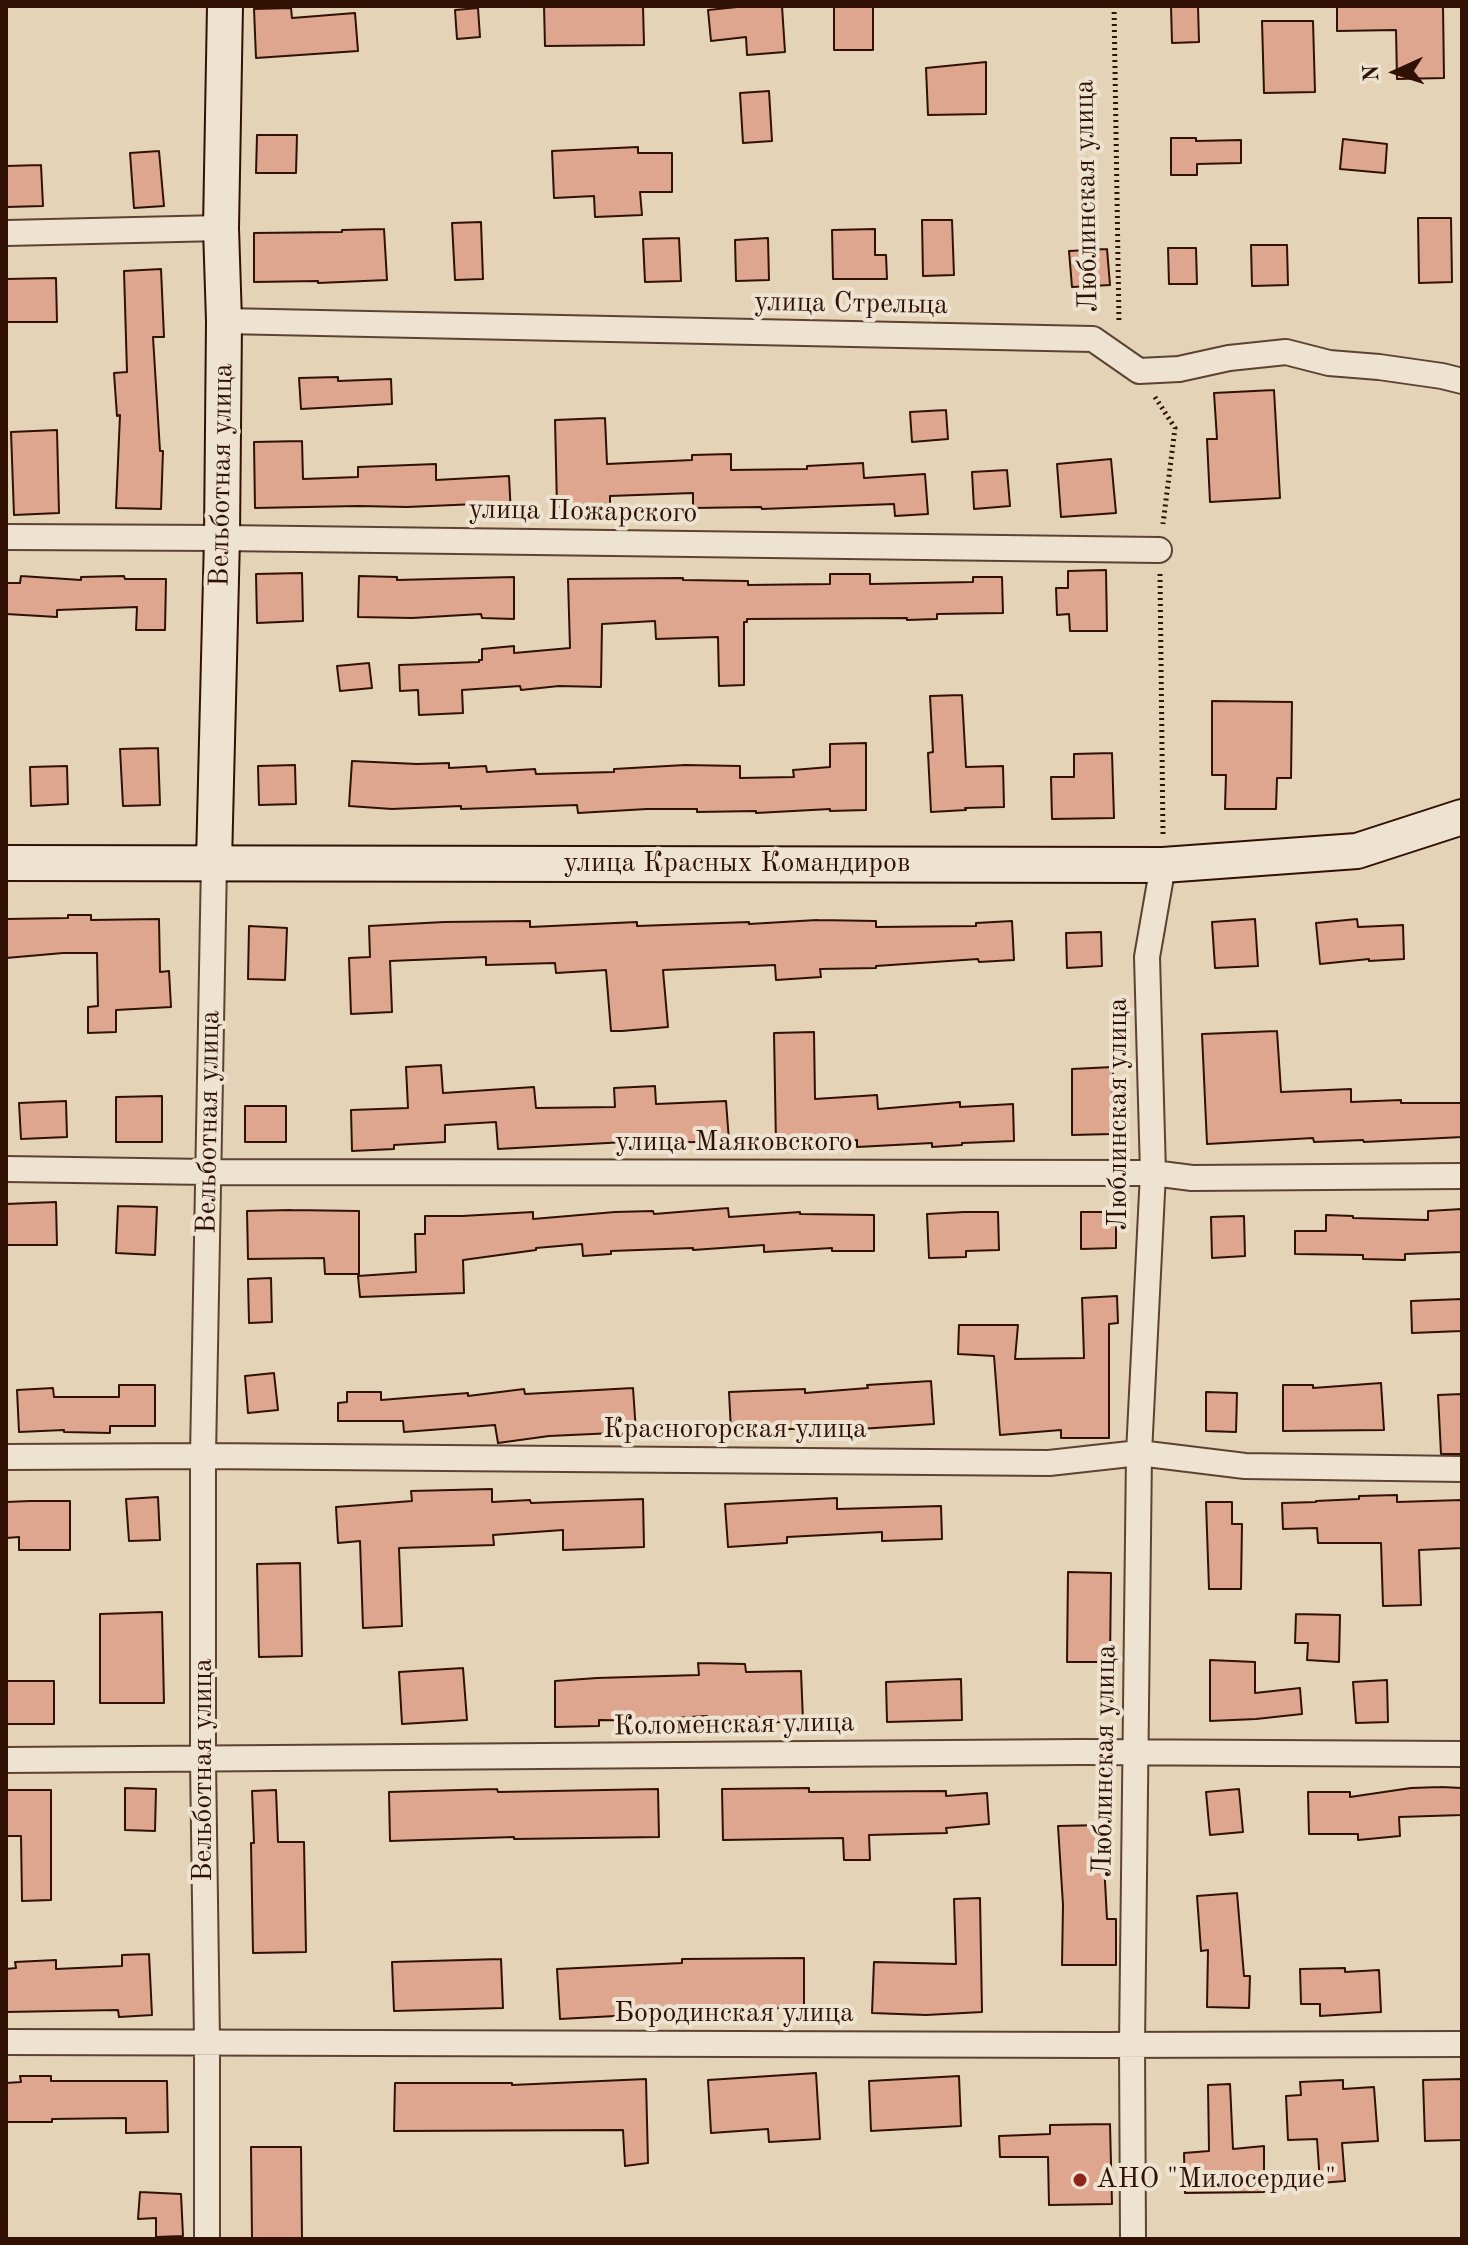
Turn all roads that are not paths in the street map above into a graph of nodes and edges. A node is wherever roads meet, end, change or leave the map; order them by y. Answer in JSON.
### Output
{"nodes":[{"id":1,"x":225,"y":6,"type":"edge"},
{"id":2,"x":221,"y":228,"type":"junction"},
{"id":3,"x":6,"y":233,"type":"edge"},
{"id":4,"x":224,"y":321,"type":"junction"},
{"id":5,"x":1462,"y":381,"type":"edge"},
{"id":6,"x":6,"y":537,"type":"edge"},
{"id":7,"x":222,"y":538,"type":"junction"},
{"id":8,"x":1159,"y":550,"type":"road end"},
{"id":9,"x":1462,"y":817,"type":"edge"},
{"id":10,"x":214,"y":862,"type":"junction"},
{"id":11,"x":6,"y":863,"type":"edge"},
{"id":12,"x":1163,"y":865,"type":"junction"},
{"id":13,"x":6,"y":1169,"type":"edge"},
{"id":14,"x":208,"y":1172,"type":"junction"},
{"id":15,"x":1153,"y":1173,"type":"junction"},
{"id":16,"x":1462,"y":1176,"type":"edge"},
{"id":17,"x":1139,"y":1453,"type":"junction"},
{"id":18,"x":203,"y":1456,"type":"junction"},
{"id":19,"x":6,"y":1457,"type":"edge"},
{"id":20,"x":1462,"y":1469,"type":"edge"},
{"id":21,"x":1136,"y":1754,"type":"junction"},
{"id":22,"x":1462,"y":1754,"type":"edge"},
{"id":23,"x":6,"y":1760,"type":"edge"},
{"id":24,"x":203,"y":1760,"type":"junction"},
{"id":25,"x":207,"y":2041,"type":"junction"},
{"id":26,"x":6,"y":2042,"type":"edge"},
{"id":27,"x":1132,"y":2044,"type":"junction"},
{"id":28,"x":1462,"y":2044,"type":"edge"},
{"id":29,"x":207,"y":2239,"type":"edge"},
{"id":30,"x":1133,"y":2239,"type":"edge"}],
"edges":[{"from":1,"to":2,"type":"street","name":"Вельботная улица"},
{"from":2,"to":3,"type":"street"},
{"from":2,"to":4,"type":"street","name":"Вельботная улица"},
{"from":4,"to":5,"type":"street","name":"улица Стрельца"},
{"from":4,"to":7,"type":"street","name":"Вельботная улица"},
{"from":6,"to":7,"type":"street","name":"улица Пожарского"},
{"from":7,"to":8,"type":"street","name":"улица Пожарского"},
{"from":7,"to":10,"type":"street","name":"Вельботная улица"},
{"from":9,"to":12,"type":"street","name":"улица Красных Командиров"},
{"from":10,"to":11,"type":"street","name":"улица Красных Командиров"},
{"from":10,"to":12,"type":"street","name":"улица Красных Командиров"},
{"from":10,"to":14,"type":"street","name":"Вельботная улица"},
{"from":12,"to":15,"type":"street","name":"Люблинская улица"},
{"from":13,"to":14,"type":"street","name":"улица Маяковского"},
{"from":14,"to":15,"type":"street","name":"улица Маяковского"},
{"from":14,"to":18,"type":"street","name":"Вельботная улица"},
{"from":15,"to":16,"type":"street","name":"улица Маяковского"},
{"from":15,"to":17,"type":"street","name":"Люблинская улица"},
{"from":17,"to":18,"type":"street","name":"Красногорская улица"},
{"from":17,"to":20,"type":"street","name":"Красногорская улица"},
{"from":17,"to":21,"type":"street","name":"Люблинская улица"},
{"from":18,"to":19,"type":"street","name":"Красногорская улица"},
{"from":18,"to":24,"type":"street","name":"Вельботная улица"},
{"from":21,"to":22,"type":"street","name":"Коломенская улица"},
{"from":21,"to":24,"type":"street","name":"Коломенская улица"},
{"from":21,"to":27,"type":"street","name":"Люблинская улица"},
{"from":23,"to":24,"type":"street","name":"Коломенская улица"},
{"from":24,"to":25,"type":"street","name":"Вельботная улица"},
{"from":25,"to":26,"type":"street","name":"Бородинская улица"},
{"from":25,"to":27,"type":"street","name":"Бородинская улица"},
{"from":25,"to":29,"type":"street","name":"Вельботная улица"},
{"from":27,"to":28,"type":"street","name":"Бородинская улица"},
{"from":27,"to":30,"type":"street","name":"Люблинская улица"}]}
